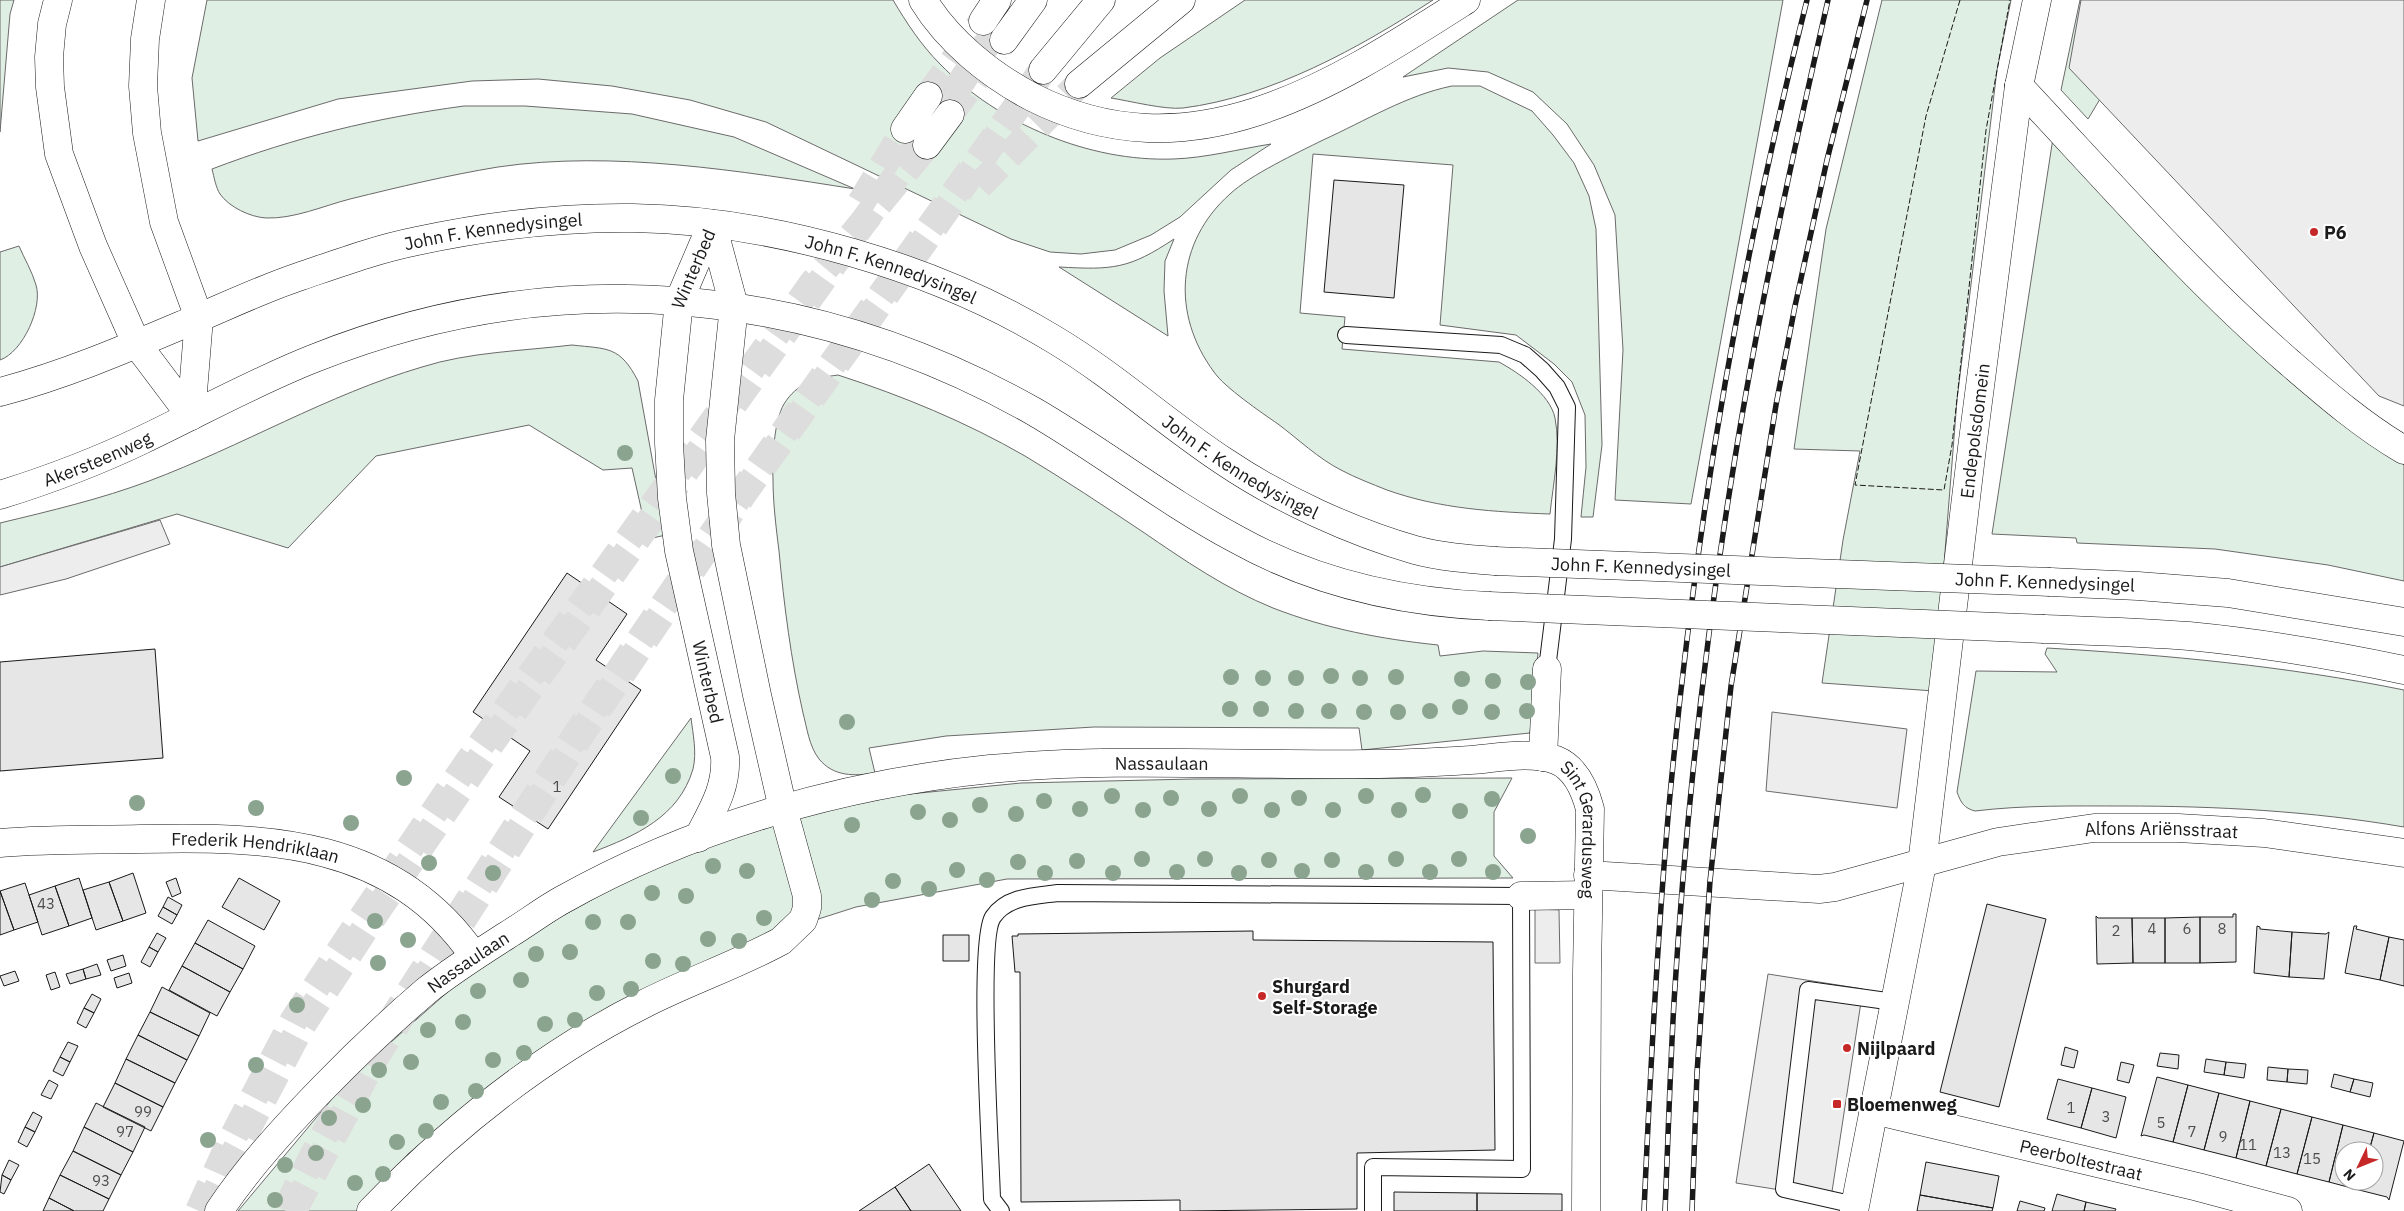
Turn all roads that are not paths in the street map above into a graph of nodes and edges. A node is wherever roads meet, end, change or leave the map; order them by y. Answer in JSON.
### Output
{"nodes":[{"id":1,"x":58,"y":0,"type":"edge"},
{"id":2,"x":151,"y":0,"type":"edge"},
{"id":3,"x":923,"y":0,"type":"edge"},
{"id":4,"x":1033,"y":0,"type":"edge"},
{"id":5,"x":1101,"y":0,"type":"edge"},
{"id":6,"x":1181,"y":0,"type":"edge"},
{"id":7,"x":1466,"y":0,"type":"edge"},
{"id":8,"x":2036,"y":0,"type":"edge"},
{"id":9,"x":1004,"y":40,"type":"tunnel mouth"},
{"id":10,"x":1043,"y":70,"type":"tunnel mouth"},
{"id":11,"x":1079,"y":84,"type":"tunnel mouth"},
{"id":12,"x":2019,"y":86,"type":"junction"},
{"id":13,"x":928,"y":96,"type":"tunnel mouth"},
{"id":14,"x":950,"y":114,"type":"tunnel mouth"},
{"id":15,"x":712,"y":224,"type":"junction"},
{"id":16,"x":679,"y":301,"type":"junction"},
{"id":17,"x":734,"y":306,"type":"junction"},
{"id":18,"x":199,"y":318,"type":"junction"},
{"id":19,"x":1346,"y":335,"type":"dead end"},
{"id":20,"x":136,"y":343,"type":"junction"},
{"id":21,"x":0,"y":392,"type":"edge"},
{"id":22,"x":191,"y":416,"type":"junction"},
{"id":23,"x":2404,"y":450,"type":"edge"},
{"id":24,"x":0,"y":495,"type":"edge"},
{"id":25,"x":2404,"y":622,"type":"edge"},
{"id":26,"x":1547,"y":669,"type":"joint"},
{"id":27,"x":2404,"y":670,"type":"edge"},
{"id":28,"x":1543,"y":757,"type":"junction"},
{"id":29,"x":783,"y":809,"type":"junction"},
{"id":30,"x":698,"y":838,"type":"junction"},
{"id":31,"x":0,"y":844,"type":"edge"},
{"id":32,"x":2404,"y":853,"type":"edge"},
{"id":33,"x":1922,"y":864,"type":"junction"},
{"id":34,"x":1588,"y":885,"type":"junction"},
{"id":35,"x":1521,"y":896,"type":"junction"},
{"id":36,"x":474,"y":956,"type":"junction"},
{"id":37,"x":1894,"y":1002,"type":"junction"},
{"id":38,"x":1873,"y":1110,"type":"junction"},
{"id":39,"x":1854,"y":1208,"type":"edge"},
{"id":40,"x":219,"y":1211,"type":"edge"},
{"id":41,"x":371,"y":1211,"type":"edge"},
{"id":42,"x":1001,"y":1211,"type":"edge"},
{"id":43,"x":1373,"y":1211,"type":"edge"},
{"id":44,"x":1586,"y":1211,"type":"edge"},
{"id":45,"x":2288,"y":1211,"type":"edge"}],
"edges":[{"from":1,"to":20,"type":"main road"},
{"from":2,"to":18,"type":"main road"},
{"from":3,"to":7,"type":"main road"},
{"from":4,"to":9,"type":"main road"},
{"from":5,"to":10,"type":"main road"},
{"from":6,"to":11,"type":"main road"},
{"from":8,"to":12,"type":"main road","name":"Endepolsdomein"},
{"from":12,"to":23,"type":"main road"},
{"from":12,"to":33,"type":"main road","name":"Endepolsdomein"},
{"from":13,"to":14,"type":"main road"},
{"from":15,"to":16,"type":"main road","name":"Winterbed"},
{"from":15,"to":17,"type":"main road","name":"Winterbed"},
{"from":15,"to":18,"type":"main road","name":"John F. Kennedysingel"},
{"from":15,"to":25,"type":"main road","name":"John F. Kennedysingel","bridge":true},
{"from":16,"to":17,"type":"main road"},
{"from":16,"to":22,"type":"main road"},
{"from":16,"to":30,"type":"main road","name":"Winterbed"},
{"from":17,"to":27,"type":"main road","bridge":true},
{"from":17,"to":29,"type":"main road","name":"Winterbed"},
{"from":18,"to":20,"type":"main road","name":"John F. Kennedysingel"},
{"from":18,"to":22,"type":"main road"},
{"from":19,"to":26,"type":"lane","name":"Sint Gerardusweg"},
{"from":20,"to":21,"type":"main road"},
{"from":20,"to":22,"type":"main road"},
{"from":22,"to":24,"type":"main road","name":"Akersteenweg"},
{"from":26,"to":28,"type":"main road","name":"Sint Gerardusweg"},
{"from":28,"to":29,"type":"main road","name":"Nassaulaan"},
{"from":28,"to":34,"type":"main road","name":"Sint Gerardusweg"},
{"from":29,"to":30,"type":"main road","name":"Nassaulaan"},
{"from":29,"to":41,"type":"main road"},
{"from":30,"to":36,"type":"main road","name":"Nassaulaan"},
{"from":31,"to":36,"type":"main road","name":"Frederik Hendriklaan"},
{"from":32,"to":33,"type":"main road","name":"Alfons Ariënsstraat"},
{"from":33,"to":34,"type":"main road","name":"Alfons Ariënsstraat"},
{"from":33,"to":37,"type":"main road"},
{"from":34,"to":35,"type":"main road","name":"Alfons Ariënsstraat"},
{"from":34,"to":44,"type":"main road","name":"Sint Gerardusweg"},
{"from":35,"to":42,"type":"lane"},
{"from":35,"to":43,"type":"lane"},
{"from":36,"to":40,"type":"main road","name":"Nassaulaan"},
{"from":37,"to":38,"type":"main road"},
{"from":37,"to":39,"type":"lane"},
{"from":38,"to":39,"type":"main road"},
{"from":38,"to":45,"type":"main road","name":"Peerboltestraat"}]}
